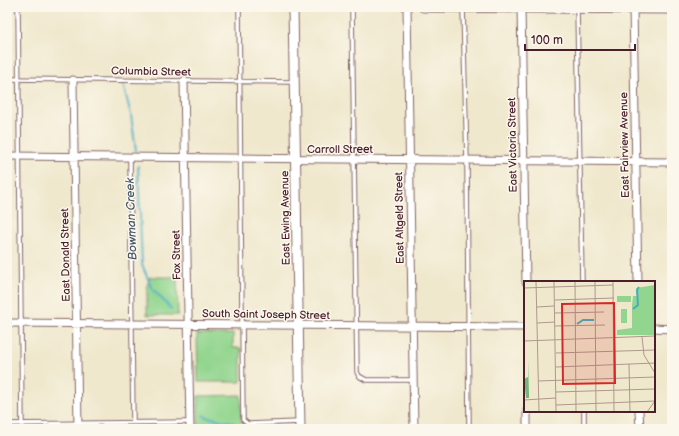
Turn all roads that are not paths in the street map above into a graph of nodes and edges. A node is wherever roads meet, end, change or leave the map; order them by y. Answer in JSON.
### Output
{"nodes":[{"id":1,"x":18,"y":7,"type":"edge"},
{"id":2,"x":239,"y":7,"type":"edge"},
{"id":3,"x":293,"y":7,"type":"edge"},
{"id":4,"x":352,"y":7,"type":"edge"},
{"id":5,"x":406,"y":7,"type":"edge"},
{"id":6,"x":423,"y":7,"type":"edge"},
{"id":7,"x":463,"y":7,"type":"edge"},
{"id":8,"x":521,"y":8,"type":"edge"},
{"id":9,"x":577,"y":8,"type":"edge"},
{"id":10,"x":633,"y":8,"type":"edge"},
{"id":11,"x":672,"y":9,"type":"edge"},
{"id":12,"x":7,"y":79,"type":"edge"},
{"id":13,"x":19,"y":79,"type":"junction"},
{"id":14,"x":73,"y":80,"type":"junction"},
{"id":15,"x":184,"y":81,"type":"junction"},
{"id":16,"x":240,"y":81,"type":"junction"},
{"id":17,"x":295,"y":82,"type":"junction"},
{"id":18,"x":7,"y":156,"type":"edge"},
{"id":19,"x":19,"y":156,"type":"junction"},
{"id":20,"x":74,"y":157,"type":"junction"},
{"id":21,"x":130,"y":158,"type":"junction"},
{"id":22,"x":185,"y":159,"type":"junction"},
{"id":23,"x":241,"y":159,"type":"junction"},
{"id":24,"x":296,"y":160,"type":"junction"},
{"id":25,"x":355,"y":160,"type":"junction"},
{"id":26,"x":409,"y":160,"type":"junction"},
{"id":27,"x":467,"y":161,"type":"junction"},
{"id":28,"x":524,"y":161,"type":"junction"},
{"id":29,"x":581,"y":162,"type":"junction"},
{"id":30,"x":636,"y":162,"type":"junction"},
{"id":31,"x":672,"y":162,"type":"edge"},
{"id":32,"x":526,"y":281,"type":"edge"},
{"id":33,"x":582,"y":281,"type":"edge"},
{"id":34,"x":638,"y":281,"type":"edge"},
{"id":35,"x":7,"y":323,"type":"edge"},
{"id":36,"x":22,"y":323,"type":"junction"},
{"id":37,"x":77,"y":323,"type":"junction"},
{"id":38,"x":133,"y":324,"type":"junction"},
{"id":39,"x":188,"y":324,"type":"junction"},
{"id":40,"x":243,"y":325,"type":"junction"},
{"id":41,"x":298,"y":326,"type":"junction"},
{"id":42,"x":356,"y":326,"type":"junction"},
{"id":43,"x":412,"y":327,"type":"junction"},
{"id":44,"x":469,"y":327,"type":"junction"},
{"id":45,"x":524,"y":327,"type":"edge"},
{"id":46,"x":655,"y":328,"type":"edge"},
{"id":47,"x":672,"y":329,"type":"edge"},
{"id":48,"x":413,"y":380,"type":"junction"},
{"id":49,"x":527,"y":412,"type":"edge"},
{"id":50,"x":584,"y":412,"type":"edge"},
{"id":51,"x":639,"y":412,"type":"edge"},
{"id":52,"x":134,"y":422,"type":"junction"},
{"id":53,"x":7,"y":424,"type":"edge"},
{"id":54,"x":22,"y":424,"type":"junction"},
{"id":55,"x":190,"y":425,"type":"edge"},
{"id":56,"x":78,"y":426,"type":"edge"},
{"id":57,"x":300,"y":426,"type":"edge"},
{"id":58,"x":22,"y":429,"type":"edge"},
{"id":59,"x":414,"y":429,"type":"edge"},
{"id":60,"x":469,"y":429,"type":"edge"},
{"id":61,"x":527,"y":429,"type":"edge"},
{"id":62,"x":584,"y":429,"type":"edge"},
{"id":63,"x":640,"y":429,"type":"edge"}],
"edges":[{"from":1,"to":13,"type":"lane"},
{"from":2,"to":16,"type":"lane"},
{"from":3,"to":17,"type":"street","name":"East Ewing Avenue"},
{"from":4,"to":25,"type":"lane"},
{"from":5,"to":26,"type":"street","name":"East Altgeld Street"},
{"from":6,"to":7,"type":"street"},
{"from":7,"to":8,"type":"street"},
{"from":7,"to":27,"type":"lane"},
{"from":8,"to":9,"type":"street"},
{"from":8,"to":28,"type":"street","name":"East Victoria Street"},
{"from":9,"to":10,"type":"street"},
{"from":9,"to":29,"type":"lane"},
{"from":10,"to":11,"type":"street"},
{"from":10,"to":30,"type":"street","name":"East Fairview Avenue"},
{"from":12,"to":13,"type":"lane","name":"Columbia Street"},
{"from":13,"to":14,"type":"lane","name":"Columbia Street"},
{"from":13,"to":19,"type":"lane"},
{"from":14,"to":15,"type":"lane","name":"Columbia Street"},
{"from":14,"to":20,"type":"street","name":"East Donald Street"},
{"from":15,"to":16,"type":"lane","name":"Columbia Street"},
{"from":15,"to":22,"type":"street","name":"Fox Street"},
{"from":16,"to":17,"type":"lane","name":"Columbia Street"},
{"from":16,"to":23,"type":"lane"},
{"from":17,"to":24,"type":"street","name":"East Ewing Avenue"},
{"from":18,"to":19,"type":"street","name":"Carroll Street"},
{"from":19,"to":20,"type":"street","name":"Carroll Street"},
{"from":19,"to":36,"type":"lane"},
{"from":20,"to":21,"type":"street","name":"Carroll Street"},
{"from":20,"to":37,"type":"street","name":"East Donald Street"},
{"from":21,"to":22,"type":"street","name":"Carroll Street"},
{"from":21,"to":38,"type":"lane"},
{"from":22,"to":23,"type":"street","name":"Carroll Street"},
{"from":22,"to":39,"type":"street","name":"Fox Street"},
{"from":23,"to":24,"type":"street","name":"Carroll Street"},
{"from":23,"to":40,"type":"lane"},
{"from":24,"to":25,"type":"street","name":"Carroll Street"},
{"from":24,"to":41,"type":"street","name":"East Ewing Avenue"},
{"from":25,"to":26,"type":"street","name":"Carroll Street"},
{"from":25,"to":42,"type":"lane"},
{"from":26,"to":27,"type":"street","name":"Carroll Street"},
{"from":26,"to":43,"type":"street","name":"East Altgeld Street"},
{"from":27,"to":28,"type":"street","name":"Carroll Street"},
{"from":27,"to":44,"type":"lane"},
{"from":28,"to":29,"type":"street","name":"Carroll Street"},
{"from":28,"to":32,"type":"street","name":"East Victoria Street"},
{"from":29,"to":30,"type":"street","name":"Carroll Street"},
{"from":29,"to":33,"type":"lane"},
{"from":30,"to":31,"type":"street","name":"Carroll Street"},
{"from":30,"to":34,"type":"street","name":"East Fairview Avenue"},
{"from":35,"to":36,"type":"street","name":"South Saint Joseph Street"},
{"from":36,"to":37,"type":"street","name":"South Saint Joseph Street"},
{"from":36,"to":54,"type":"lane"},
{"from":37,"to":38,"type":"street","name":"South Saint Joseph Street"},
{"from":37,"to":56,"type":"street","name":"East Donald Street"},
{"from":38,"to":39,"type":"street","name":"South Saint Joseph Street"},
{"from":38,"to":52,"type":"lane"},
{"from":39,"to":40,"type":"street","name":"South Saint Joseph Street"},
{"from":39,"to":55,"type":"street","name":"Fox Street"},
{"from":40,"to":41,"type":"street","name":"South Saint Joseph Street"},
{"from":40,"to":57,"type":"lane"},
{"from":41,"to":42,"type":"street","name":"South Saint Joseph Street"},
{"from":41,"to":57,"type":"street","name":"East Ewing Avenue"},
{"from":42,"to":43,"type":"street","name":"South Saint Joseph Street"},
{"from":42,"to":48,"type":"lane"},
{"from":43,"to":44,"type":"street","name":"South Saint Joseph Street"},
{"from":43,"to":48,"type":"street","name":"East Altgeld Street"},
{"from":44,"to":45,"type":"street","name":"South Saint Joseph Street"},
{"from":44,"to":60,"type":"lane"},
{"from":46,"to":47,"type":"street"},
{"from":48,"to":59,"type":"street","name":"East Altgeld Street"},
{"from":49,"to":61,"type":"street"},
{"from":50,"to":62,"type":"lane"},
{"from":51,"to":63,"type":"street"},
{"from":52,"to":55,"type":"lane"},
{"from":52,"to":56,"type":"lane"},
{"from":53,"to":54,"type":"lane"},
{"from":54,"to":56,"type":"lane"},
{"from":54,"to":58,"type":"lane"}]}
